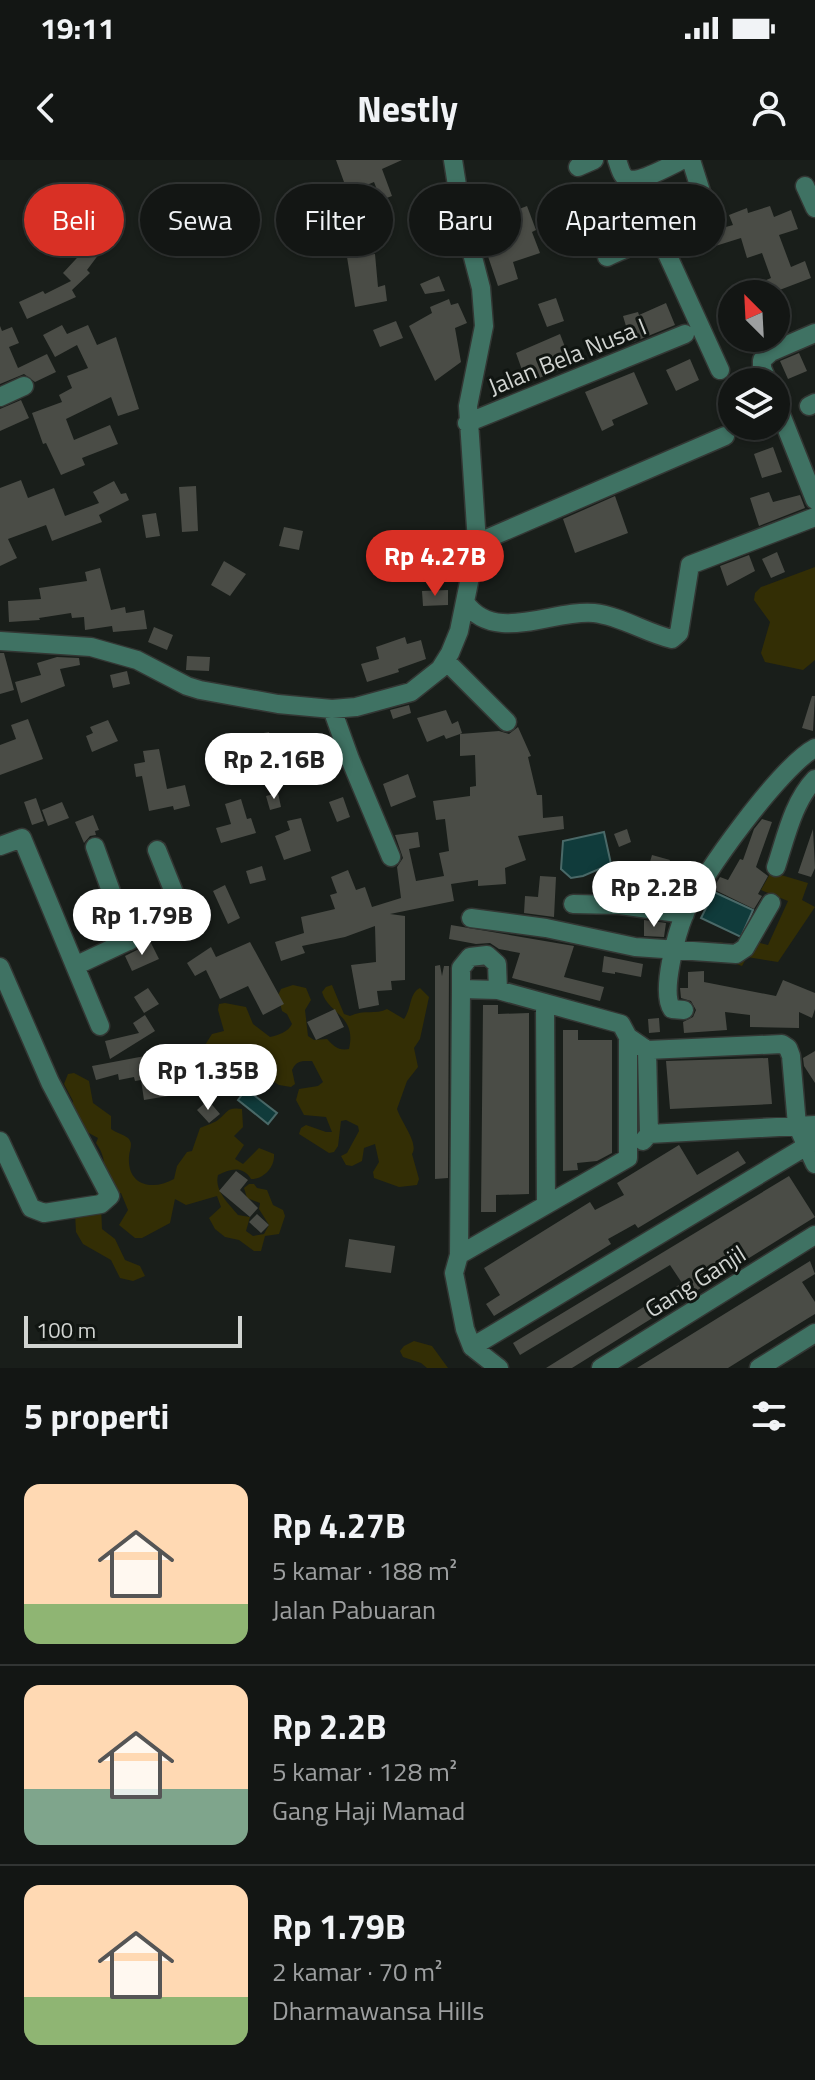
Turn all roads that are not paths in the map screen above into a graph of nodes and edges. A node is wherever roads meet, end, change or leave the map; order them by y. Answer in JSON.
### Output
{"nodes":[{"id":1,"x":453,"y":160,"type":"edge"},
{"id":2,"x":617,"y":160,"type":"edge"},
{"id":3,"x":682,"y":160,"type":"edge"},
{"id":4,"x":691,"y":160,"type":"edge"},
{"id":5,"x":698,"y":184,"type":"edge"},
{"id":6,"x":805,"y":186,"type":"dead end"},
{"id":7,"x":815,"y":208,"type":"edge"},
{"id":8,"x":668,"y":256,"type":"edge"},
{"id":9,"x":815,"y":333,"type":"edge"},
{"id":10,"x":685,"y":334,"type":"dead end"},
{"id":11,"x":719,"y":368,"type":"edge"},
{"id":12,"x":762,"y":368,"type":"edge"},
{"id":13,"x":24,"y":386,"type":"dead end"},
{"id":14,"x":0,"y":397,"type":"edge"},
{"id":15,"x":467,"y":423,"type":"junction"},
{"id":16,"x":790,"y":437,"type":"edge"},
{"id":17,"x":718,"y":439,"type":"edge"},
{"id":18,"x":815,"y":500,"type":"edge"},
{"id":19,"x":815,"y":517,"type":"edge"},
{"id":20,"x":477,"y":543,"type":"junction"},
{"id":21,"x":465,"y":602,"type":"junction"},
{"id":22,"x":0,"y":641,"type":"edge"},
{"id":23,"x":446,"y":661,"type":"junction"},
{"id":24,"x":332,"y":709,"type":"junction"},
{"id":25,"x":507,"y":722,"type":"dead end"},
{"id":26,"x":815,"y":748,"type":"edge"},
{"id":27,"x":815,"y":779,"type":"edge"},
{"id":28,"x":0,"y":846,"type":"edge"},
{"id":29,"x":95,"y":847,"type":"dead end"},
{"id":30,"x":157,"y":850,"type":"dead end"},
{"id":31,"x":391,"y":857,"type":"dead end"},
{"id":32,"x":776,"y":867,"type":"dead end"},
{"id":33,"x":771,"y":903,"type":"dead end"},
{"id":34,"x":573,"y":904,"type":"dead end"},
{"id":35,"x":685,"y":914,"type":"junction"},
{"id":36,"x":471,"y":918,"type":"dead end"},
{"id":37,"x":129,"y":941,"type":"junction"},
{"id":38,"x":675,"y":949,"type":"junction"},
{"id":39,"x":75,"y":966,"type":"junction"},
{"id":40,"x":0,"y":967,"type":"edge"},
{"id":41,"x":461,"y":989,"type":"junction"},
{"id":42,"x":498,"y":990,"type":"junction"},
{"id":43,"x":545,"y":1003,"type":"junction"},
{"id":44,"x":684,"y":1010,"type":"dead end"},
{"id":45,"x":100,"y":1026,"type":"dead end"},
{"id":46,"x":628,"y":1037,"type":"junction"},
{"id":47,"x":647,"y":1050,"type":"junction"},
{"id":48,"x":806,"y":1125,"type":"edge"},
{"id":49,"x":649,"y":1134,"type":"junction"},
{"id":50,"x":0,"y":1141,"type":"edge"},
{"id":51,"x":811,"y":1143,"type":"edge"},
{"id":52,"x":628,"y":1158,"type":"junction"},
{"id":53,"x":815,"y":1164,"type":"edge"},
{"id":54,"x":546,"y":1205,"type":"junction"},
{"id":55,"x":815,"y":1235,"type":"edge"},
{"id":56,"x":459,"y":1255,"type":"junction"},
{"id":57,"x":815,"y":1333,"type":"edge"},
{"id":58,"x":472,"y":1347,"type":"junction"},
{"id":59,"x":499,"y":1368,"type":"edge"},
{"id":60,"x":601,"y":1368,"type":"edge"},
{"id":61,"x":759,"y":1368,"type":"edge"}],
"edges":[{"from":1,"to":15,"type":"street"},
{"from":2,"to":3,"type":"street"},
{"from":4,"to":5,"type":"street"},
{"from":6,"to":7,"type":"street"},
{"from":8,"to":11,"type":"street"},
{"from":9,"to":12,"type":"street"},
{"from":10,"to":15,"type":"street","name":"Jalan Bela Nusa I"},
{"from":13,"to":14,"type":"street"},
{"from":15,"to":20,"type":"street"},
{"from":16,"to":18,"type":"street"},
{"from":17,"to":20,"type":"street"},
{"from":19,"to":21,"type":"street"},
{"from":20,"to":21,"type":"street"},
{"from":21,"to":23,"type":"street"},
{"from":22,"to":24,"type":"street"},
{"from":23,"to":24,"type":"street"},
{"from":23,"to":25,"type":"street"},
{"from":24,"to":31,"type":"street"},
{"from":26,"to":35,"type":"street"},
{"from":27,"to":32,"type":"street"},
{"from":28,"to":39,"type":"street"},
{"from":29,"to":37,"type":"street"},
{"from":30,"to":37,"type":"street"},
{"from":33,"to":38,"type":"street"},
{"from":34,"to":35,"type":"street"},
{"from":35,"to":38,"type":"street"},
{"from":36,"to":38,"type":"street"},
{"from":37,"to":39,"type":"street"},
{"from":38,"to":44,"type":"street"},
{"from":39,"to":45,"type":"street"},
{"from":40,"to":50,"type":"street"},
{"from":41,"to":42,"type":"street"},
{"from":41,"to":42,"type":"street"},
{"from":41,"to":56,"type":"street"},
{"from":42,"to":43,"type":"street"},
{"from":43,"to":46,"type":"street"},
{"from":43,"to":54,"type":"street"},
{"from":46,"to":47,"type":"street"},
{"from":46,"to":52,"type":"street"},
{"from":47,"to":48,"type":"street"},
{"from":47,"to":49,"type":"street"},
{"from":48,"to":49,"type":"street"},
{"from":48,"to":51,"type":"street"},
{"from":49,"to":52,"type":"street"},
{"from":51,"to":53,"type":"street"},
{"from":51,"to":58,"type":"street"},
{"from":52,"to":54,"type":"street"},
{"from":54,"to":56,"type":"street"},
{"from":55,"to":60,"type":"street","name":"Gang Ganjil"},
{"from":56,"to":58,"type":"street"},
{"from":57,"to":61,"type":"street"},
{"from":58,"to":59,"type":"street"}]}
